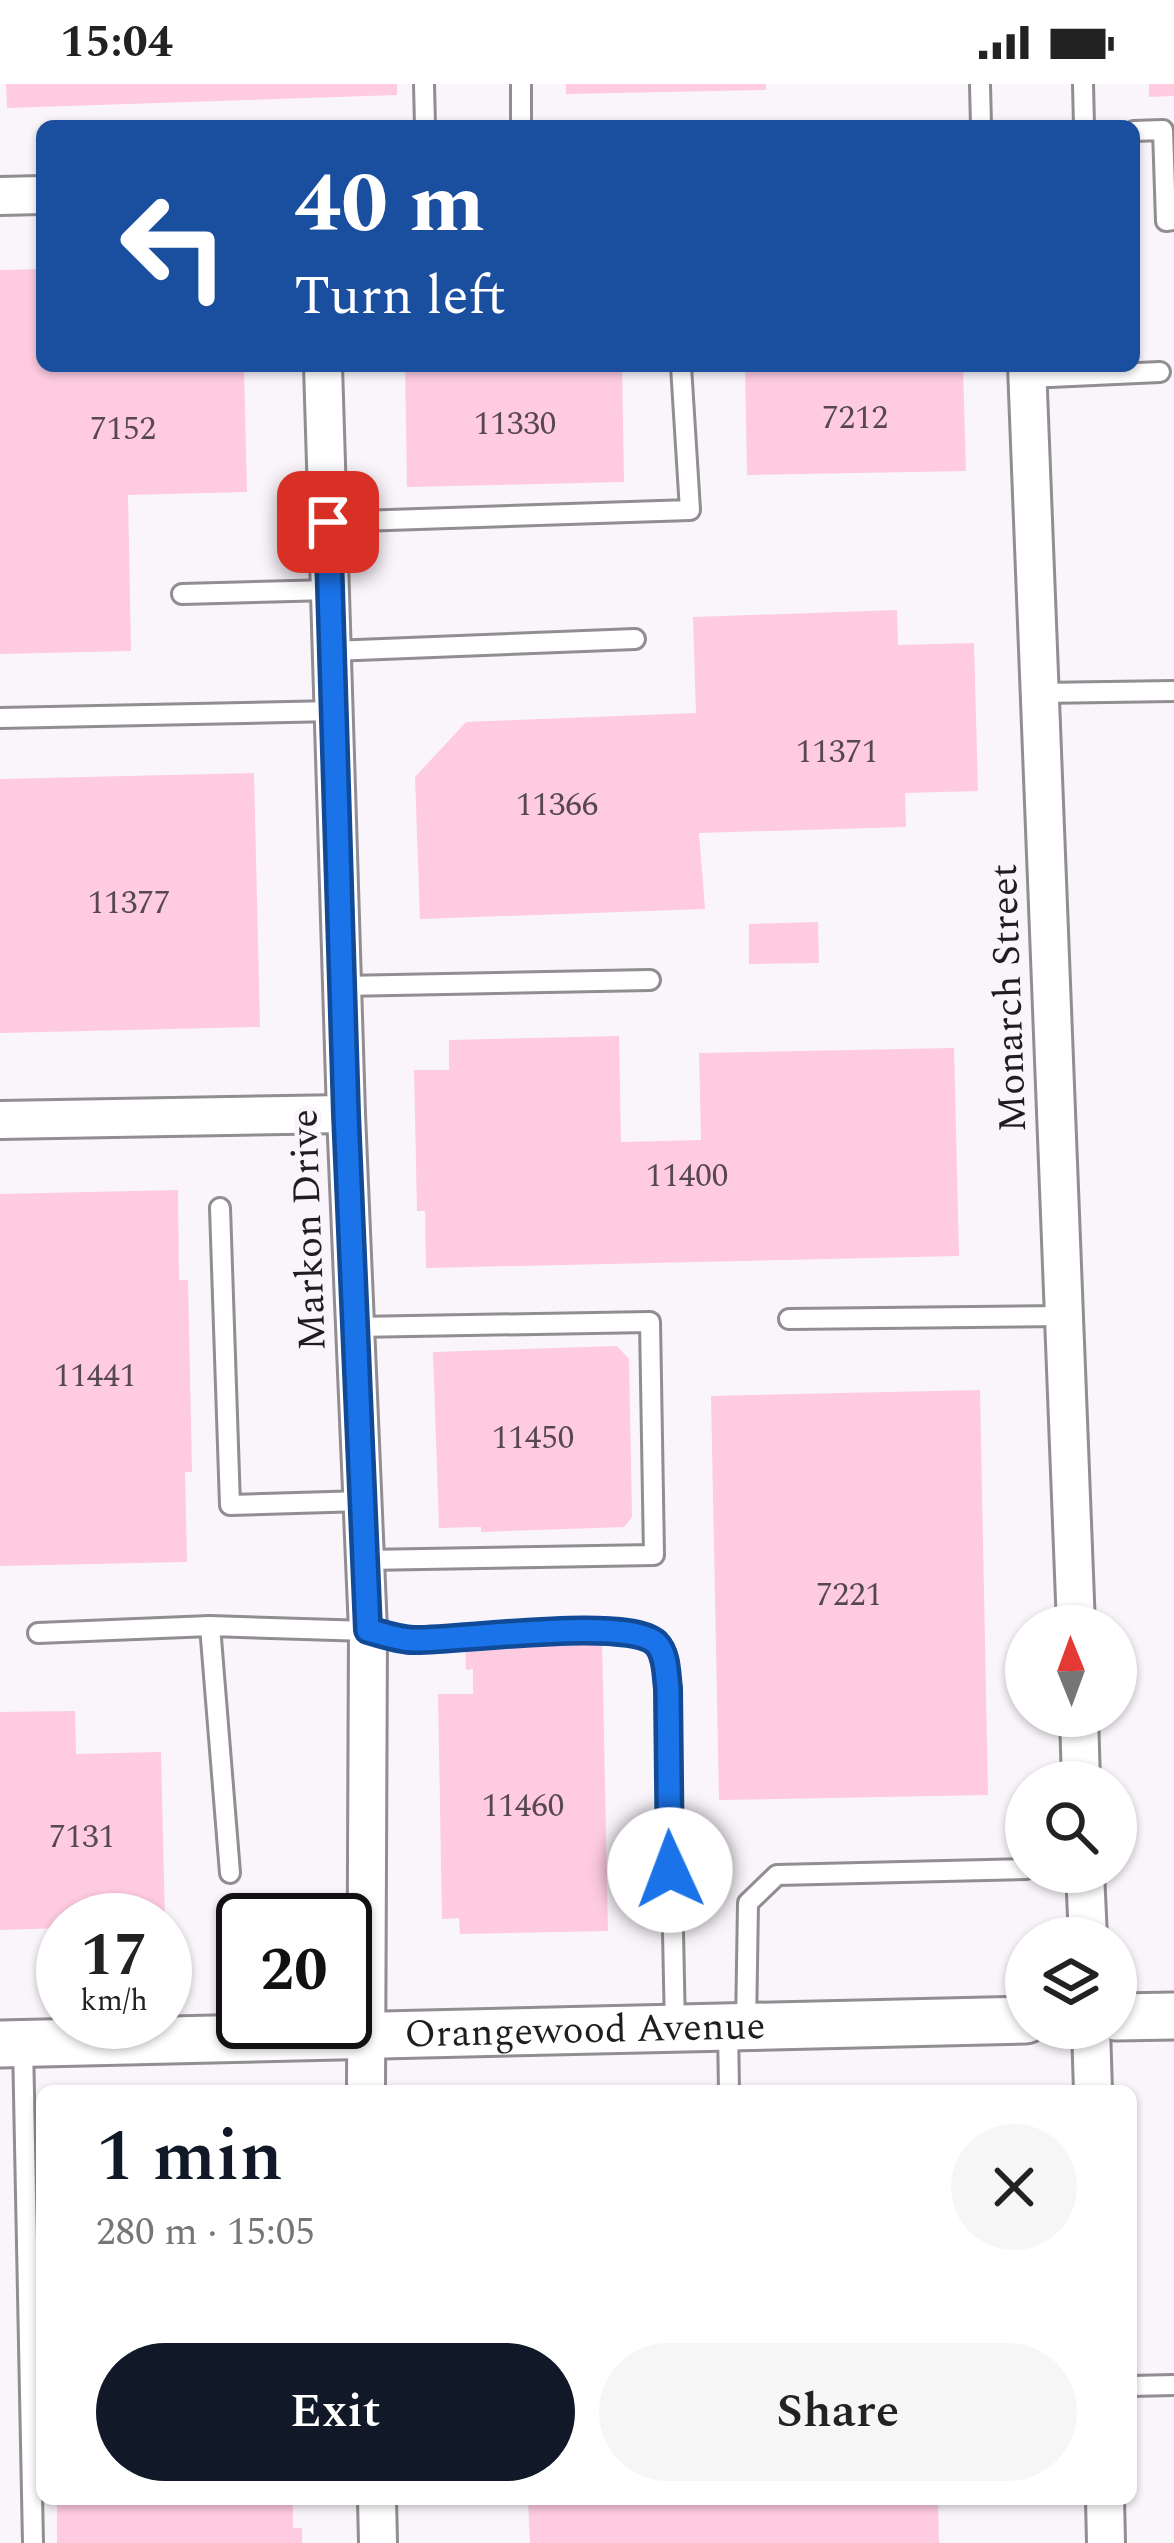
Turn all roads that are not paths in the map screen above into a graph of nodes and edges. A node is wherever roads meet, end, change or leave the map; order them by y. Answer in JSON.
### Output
{"nodes":[{"id":1,"x":424,"y":84,"type":"edge"},
{"id":2,"x":521,"y":84,"type":"edge"},
{"id":3,"x":980,"y":84,"type":"edge"},
{"id":4,"x":1083,"y":84,"type":"edge"},
{"id":5,"x":425,"y":120,"type":"edge"},
{"id":6,"x":521,"y":120,"type":"edge"},
{"id":7,"x":981,"y":120,"type":"edge"},
{"id":8,"x":1084,"y":120,"type":"edge"},
{"id":9,"x":1140,"y":131,"type":"edge"},
{"id":10,"x":36,"y":195,"type":"edge"},
{"id":11,"x":0,"y":196,"type":"edge"},
{"id":12,"x":1174,"y":220,"type":"edge"},
{"id":13,"x":323,"y":372,"type":"edge"},
{"id":14,"x":681,"y":372,"type":"edge"},
{"id":15,"x":1027,"y":372,"type":"edge"},
{"id":16,"x":1160,"y":372,"type":"dead end"},
{"id":17,"x":328,"y":522,"type":"junction"},
{"id":18,"x":330,"y":590,"type":"junction"},
{"id":19,"x":182,"y":595,"type":"dead end"},
{"id":20,"x":635,"y":639,"type":"dead end"},
{"id":21,"x":332,"y":651,"type":"junction"},
{"id":22,"x":1174,"y":691,"type":"edge"},
{"id":23,"x":1040,"y":693,"type":"junction"},
{"id":24,"x":334,"y":711,"type":"junction"},
{"id":25,"x":0,"y":718,"type":"edge"},
{"id":26,"x":650,"y":980,"type":"dead end"},
{"id":27,"x":342,"y":986,"type":"junction"},
{"id":28,"x":346,"y":1114,"type":"junction"},
{"id":29,"x":0,"y":1120,"type":"edge"},
{"id":30,"x":220,"y":1208,"type":"dead end"},
{"id":31,"x":1064,"y":1316,"type":"junction"},
{"id":32,"x":789,"y":1319,"type":"dead end"},
{"id":33,"x":355,"y":1327,"type":"junction"},
{"id":34,"x":363,"y":1501,"type":"junction"},
{"id":35,"x":365,"y":1560,"type":"junction"},
{"id":36,"x":1075,"y":1605,"type":"edge"},
{"id":37,"x":210,"y":1625,"type":"junction"},
{"id":38,"x":368,"y":1630,"type":"junction"},
{"id":39,"x":38,"y":1633,"type":"dead end"},
{"id":40,"x":1005,"y":1870,"type":"edge"},
{"id":41,"x":230,"y":1873,"type":"dead end"},
{"id":42,"x":366,"y":1893,"type":"edge"},
{"id":43,"x":1174,"y":2016,"type":"edge"},
{"id":44,"x":1137,"y":2017,"type":"edge"},
{"id":45,"x":1005,"y":2021,"type":"edge"},
{"id":46,"x":737,"y":2028,"type":"junction"},
{"id":47,"x":675,"y":2029,"type":"junction"},
{"id":48,"x":372,"y":2035,"type":"edge"},
{"id":49,"x":216,"y":2039,"type":"edge"},
{"id":50,"x":11,"y":2044,"type":"edge"},
{"id":51,"x":366,"y":2049,"type":"edge"},
{"id":52,"x":1092,"y":2049,"type":"edge"},
{"id":53,"x":367,"y":2085,"type":"edge"},
{"id":54,"x":730,"y":2085,"type":"edge"},
{"id":55,"x":1093,"y":2085,"type":"edge"},
{"id":56,"x":1174,"y":2385,"type":"edge"},
{"id":57,"x":1137,"y":2386,"type":"edge"},
{"id":58,"x":377,"y":2505,"type":"edge"},
{"id":59,"x":1105,"y":2505,"type":"edge"},
{"id":60,"x":33,"y":2543,"type":"edge"},
{"id":61,"x":378,"y":2543,"type":"edge"},
{"id":62,"x":1106,"y":2543,"type":"edge"}],
"edges":[{"from":1,"to":5,"type":"lane"},
{"from":2,"to":6,"type":"lane"},
{"from":3,"to":7,"type":"lane"},
{"from":4,"to":8,"type":"lane"},
{"from":9,"to":12,"type":"lane"},
{"from":10,"to":11,"type":"street"},
{"from":13,"to":17,"type":"street","name":"Markon Drive"},
{"from":14,"to":17,"type":"lane"},
{"from":15,"to":16,"type":"lane"},
{"from":15,"to":23,"type":"street","name":"Monarch Street"},
{"from":17,"to":18,"type":"street","name":"Markon Drive"},
{"from":18,"to":19,"type":"lane"},
{"from":18,"to":21,"type":"street","name":"Markon Drive"},
{"from":20,"to":21,"type":"lane"},
{"from":21,"to":24,"type":"street","name":"Markon Drive"},
{"from":22,"to":23,"type":"lane"},
{"from":23,"to":31,"type":"street","name":"Monarch Street"},
{"from":24,"to":25,"type":"lane"},
{"from":24,"to":27,"type":"street","name":"Markon Drive"},
{"from":26,"to":27,"type":"lane"},
{"from":27,"to":28,"type":"street","name":"Markon Drive"},
{"from":28,"to":29,"type":"street"},
{"from":28,"to":33,"type":"street","name":"Markon Drive"},
{"from":30,"to":34,"type":"lane"},
{"from":31,"to":32,"type":"lane"},
{"from":31,"to":36,"type":"street","name":"Monarch Street"},
{"from":33,"to":34,"type":"street","name":"Markon Drive"},
{"from":33,"to":35,"type":"lane"},
{"from":34,"to":35,"type":"street","name":"Markon Drive"},
{"from":35,"to":38,"type":"street","name":"Markon Drive"},
{"from":37,"to":38,"type":"lane"},
{"from":37,"to":39,"type":"lane"},
{"from":37,"to":41,"type":"lane"},
{"from":38,"to":42,"type":"street","name":"Markon Drive"},
{"from":38,"to":47,"type":"lane"},
{"from":40,"to":46,"type":"lane"},
{"from":43,"to":44,"type":"street"},
{"from":45,"to":46,"type":"street","name":"Orangewood Avenue"},
{"from":46,"to":47,"type":"street","name":"Orangewood Avenue"},
{"from":46,"to":54,"type":"lane"},
{"from":47,"to":48,"type":"street","name":"Orangewood Avenue"},
{"from":49,"to":50,"type":"street","name":"Orangewood Avenue"},
{"from":50,"to":60,"type":"lane"},
{"from":51,"to":53,"type":"street","name":"Markon Drive"},
{"from":52,"to":55,"type":"street"},
{"from":56,"to":57,"type":"lane"},
{"from":58,"to":61,"type":"street"},
{"from":59,"to":62,"type":"street"}]}
